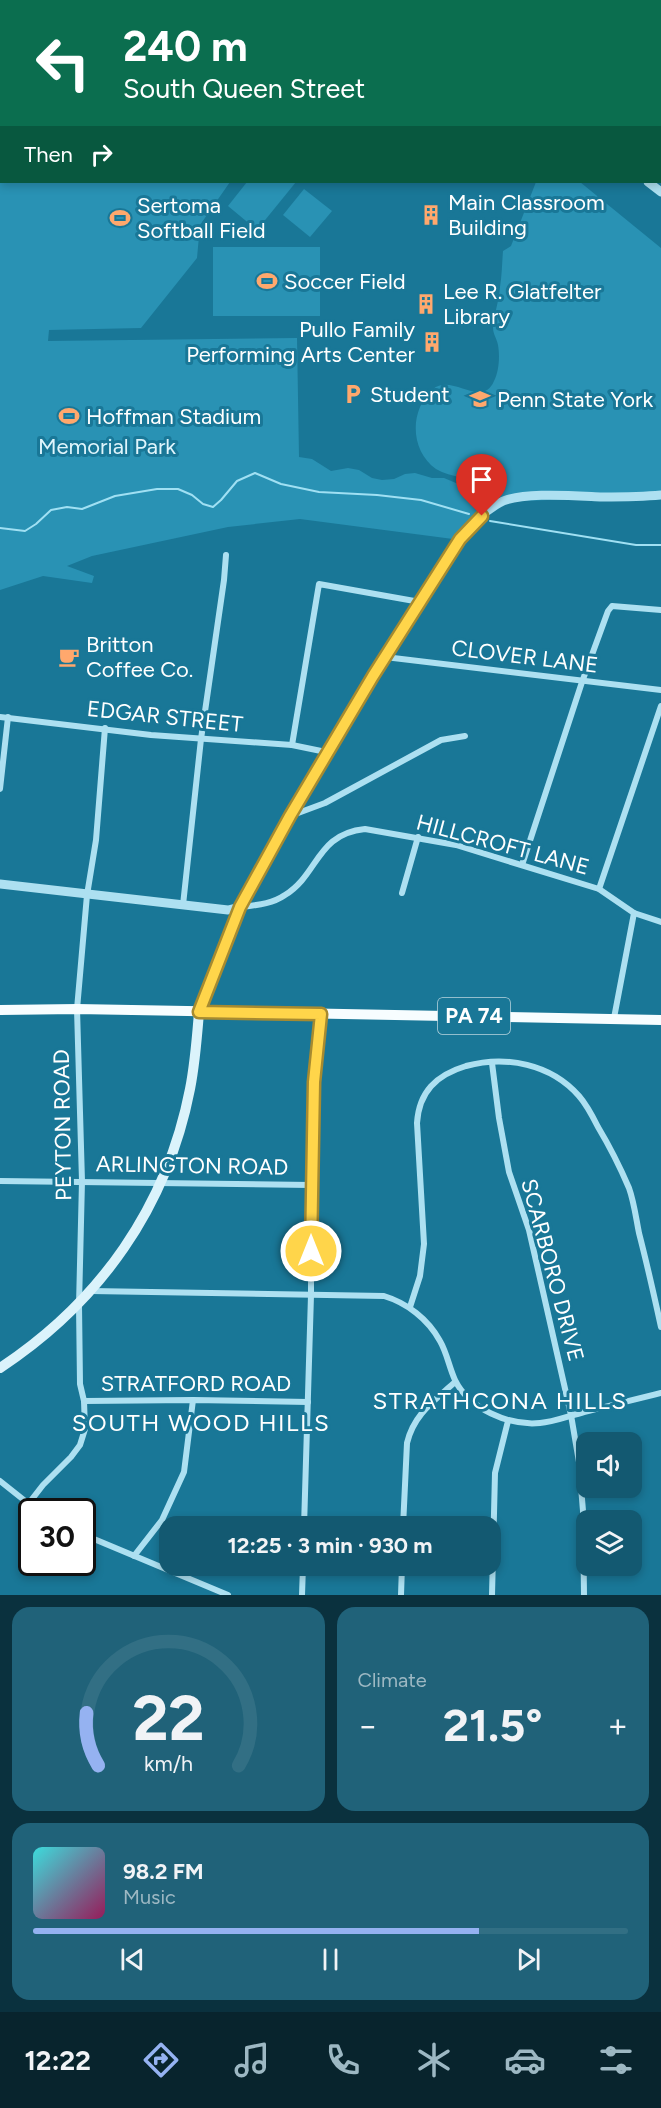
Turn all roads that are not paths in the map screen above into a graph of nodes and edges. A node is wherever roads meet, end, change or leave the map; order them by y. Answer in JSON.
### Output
{"nodes":[{"id":1,"x":651,"y":183,"type":"edge"},
{"id":2,"x":661,"y":192,"type":"edge"},
{"id":3,"x":661,"y":495,"type":"edge"},
{"id":4,"x":226,"y":555,"type":"dead end"},
{"id":5,"x":420,"y":602,"type":"junction"},
{"id":6,"x":661,"y":610,"type":"edge"},
{"id":7,"x":385,"y":657,"type":"junction"},
{"id":8,"x":582,"y":682,"type":"junction"},
{"id":9,"x":661,"y":690,"type":"edge"},
{"id":10,"x":661,"y":706,"type":"edge"},
{"id":11,"x":0,"y":717,"type":"edge"},
{"id":12,"x":8,"y":717,"type":"junction"},
{"id":13,"x":105,"y":728,"type":"junction"},
{"id":14,"x":465,"y":736,"type":"dead end"},
{"id":15,"x":201,"y":739,"type":"junction"},
{"id":16,"x":292,"y":745,"type":"junction"},
{"id":17,"x":326,"y":752,"type":"junction"},
{"id":18,"x":0,"y":789,"type":"edge"},
{"id":19,"x":290,"y":816,"type":"junction"},
{"id":20,"x":417,"y":837,"type":"junction"},
{"id":21,"x":522,"y":865,"type":"junction"},
{"id":22,"x":0,"y":884,"type":"edge"},
{"id":23,"x":599,"y":889,"type":"junction"},
{"id":24,"x":402,"y":893,"type":"dead end"},
{"id":25,"x":87,"y":896,"type":"junction"},
{"id":26,"x":183,"y":905,"type":"junction"},
{"id":27,"x":240,"y":907,"type":"junction"},
{"id":28,"x":634,"y":914,"type":"junction"},
{"id":29,"x":661,"y":922,"type":"edge"},
{"id":30,"x":77,"y":1009,"type":"junction"},
{"id":31,"x":0,"y":1010,"type":"edge"},
{"id":32,"x":199,"y":1012,"type":"junction"},
{"id":33,"x":321,"y":1014,"type":"junction"},
{"id":34,"x":614,"y":1018,"type":"junction"},
{"id":35,"x":661,"y":1020,"type":"edge"},
{"id":36,"x":492,"y":1063,"type":"junction"},
{"id":37,"x":0,"y":1181,"type":"edge"},
{"id":38,"x":82,"y":1181,"type":"junction"},
{"id":39,"x":161,"y":1183,"type":"junction"},
{"id":40,"x":311,"y":1185,"type":"junction"},
{"id":41,"x":92,"y":1292,"type":"junction"},
{"id":42,"x":311,"y":1295,"type":"junction"},
{"id":43,"x":79,"y":1305,"type":"junction"},
{"id":44,"x":410,"y":1307,"type":"junction"},
{"id":45,"x":661,"y":1327,"type":"edge"},
{"id":46,"x":0,"y":1368,"type":"edge"},
{"id":47,"x":455,"y":1382,"type":"junction"},
{"id":48,"x":661,"y":1393,"type":"edge"},
{"id":49,"x":193,"y":1400,"type":"junction"},
{"id":50,"x":84,"y":1401,"type":"junction"},
{"id":51,"x":308,"y":1402,"type":"junction"},
{"id":52,"x":572,"y":1415,"type":"junction"},
{"id":53,"x":508,"y":1421,"type":"junction"},
{"id":54,"x":0,"y":1481,"type":"edge"},
{"id":55,"x":22,"y":1498,"type":"edge"},
{"id":56,"x":33,"y":1498,"type":"edge"},
{"id":57,"x":304,"y":1516,"type":"edge"},
{"id":58,"x":404,"y":1516,"type":"edge"},
{"id":59,"x":96,"y":1540,"type":"edge"},
{"id":60,"x":134,"y":1556,"type":"junction"},
{"id":61,"x":303,"y":1576,"type":"edge"},
{"id":62,"x":402,"y":1576,"type":"edge"},
{"id":63,"x":228,"y":1595,"type":"edge"},
{"id":64,"x":302,"y":1595,"type":"edge"},
{"id":65,"x":401,"y":1595,"type":"edge"},
{"id":66,"x":492,"y":1595,"type":"edge"},
{"id":67,"x":584,"y":1595,"type":"edge"}],
"edges":[{"from":1,"to":2,"type":"street"},
{"from":3,"to":5,"type":"street"},
{"from":4,"to":15,"type":"street"},
{"from":5,"to":7,"type":"street"},
{"from":5,"to":16,"type":"street"},
{"from":6,"to":8,"type":"street"},
{"from":7,"to":8,"type":"street","name":"CLOVER LANE"},
{"from":7,"to":17,"type":"street"},
{"from":8,"to":9,"type":"street","name":"CLOVER LANE"},
{"from":8,"to":21,"type":"street"},
{"from":10,"to":23,"type":"street"},
{"from":11,"to":12,"type":"street","name":"EDGAR STREET"},
{"from":12,"to":13,"type":"street","name":"EDGAR STREET"},
{"from":12,"to":18,"type":"street"},
{"from":13,"to":15,"type":"street","name":"EDGAR STREET"},
{"from":13,"to":25,"type":"street","name":"PEYTON ROAD"},
{"from":14,"to":19,"type":"street"},
{"from":15,"to":16,"type":"street","name":"EDGAR STREET"},
{"from":15,"to":26,"type":"street"},
{"from":16,"to":17,"type":"street","name":"EDGAR STREET"},
{"from":17,"to":19,"type":"street"},
{"from":19,"to":27,"type":"street"},
{"from":20,"to":21,"type":"street","name":"HILLCROFT LANE"},
{"from":20,"to":24,"type":"street"},
{"from":20,"to":27,"type":"street","name":"HILLCROFT LANE"},
{"from":21,"to":23,"type":"street","name":"HILLCROFT LANE"},
{"from":22,"to":25,"type":"street"},
{"from":23,"to":28,"type":"street","name":"HILLCROFT LANE"},
{"from":25,"to":26,"type":"street"},
{"from":25,"to":30,"type":"street","name":"PEYTON ROAD"},
{"from":26,"to":27,"type":"street"},
{"from":27,"to":32,"type":"street"},
{"from":28,"to":29,"type":"street","name":"HILLCROFT LANE"},
{"from":28,"to":34,"type":"street"},
{"from":30,"to":31,"type":"main road","number":"PA 74"},
{"from":30,"to":32,"type":"main road","number":"PA 74"},
{"from":30,"to":38,"type":"street","name":"PEYTON ROAD"},
{"from":32,"to":33,"type":"main road","number":"PA 74"},
{"from":32,"to":39,"type":"main road"},
{"from":33,"to":34,"type":"main road","number":"PA 74"},
{"from":33,"to":40,"type":"street"},
{"from":34,"to":35,"type":"main road","number":"PA 74"},
{"from":36,"to":44,"type":"street"},
{"from":36,"to":45,"type":"street"},
{"from":36,"to":52,"type":"street","name":"SCARBORO DRIVE"},
{"from":37,"to":38,"type":"street","name":"ARLINGTON ROAD"},
{"from":38,"to":39,"type":"street","name":"ARLINGTON ROAD"},
{"from":38,"to":43,"type":"street","name":"PEYTON ROAD"},
{"from":39,"to":40,"type":"street","name":"ARLINGTON ROAD"},
{"from":39,"to":41,"type":"main road"},
{"from":40,"to":42,"type":"street"},
{"from":41,"to":42,"type":"street"},
{"from":41,"to":43,"type":"main road"},
{"from":42,"to":44,"type":"street"},
{"from":42,"to":51,"type":"street"},
{"from":43,"to":46,"type":"main road"},
{"from":43,"to":50,"type":"street","name":"PEYTON ROAD"},
{"from":44,"to":47,"type":"street"},
{"from":47,"to":53,"type":"street"},
{"from":47,"to":58,"type":"street"},
{"from":48,"to":52,"type":"street"},
{"from":49,"to":50,"type":"street","name":"STRATFORD ROAD"},
{"from":49,"to":51,"type":"street","name":"STRATFORD ROAD"},
{"from":49,"to":60,"type":"street"},
{"from":50,"to":56,"type":"street","name":"PEYTON ROAD"},
{"from":51,"to":57,"type":"street"},
{"from":52,"to":53,"type":"street"},
{"from":52,"to":67,"type":"street","name":"SCARBORO DRIVE"},
{"from":53,"to":66,"type":"street"},
{"from":54,"to":55,"type":"street"},
{"from":59,"to":60,"type":"street"},
{"from":60,"to":63,"type":"street"},
{"from":61,"to":64,"type":"street"},
{"from":62,"to":65,"type":"street"}]}
